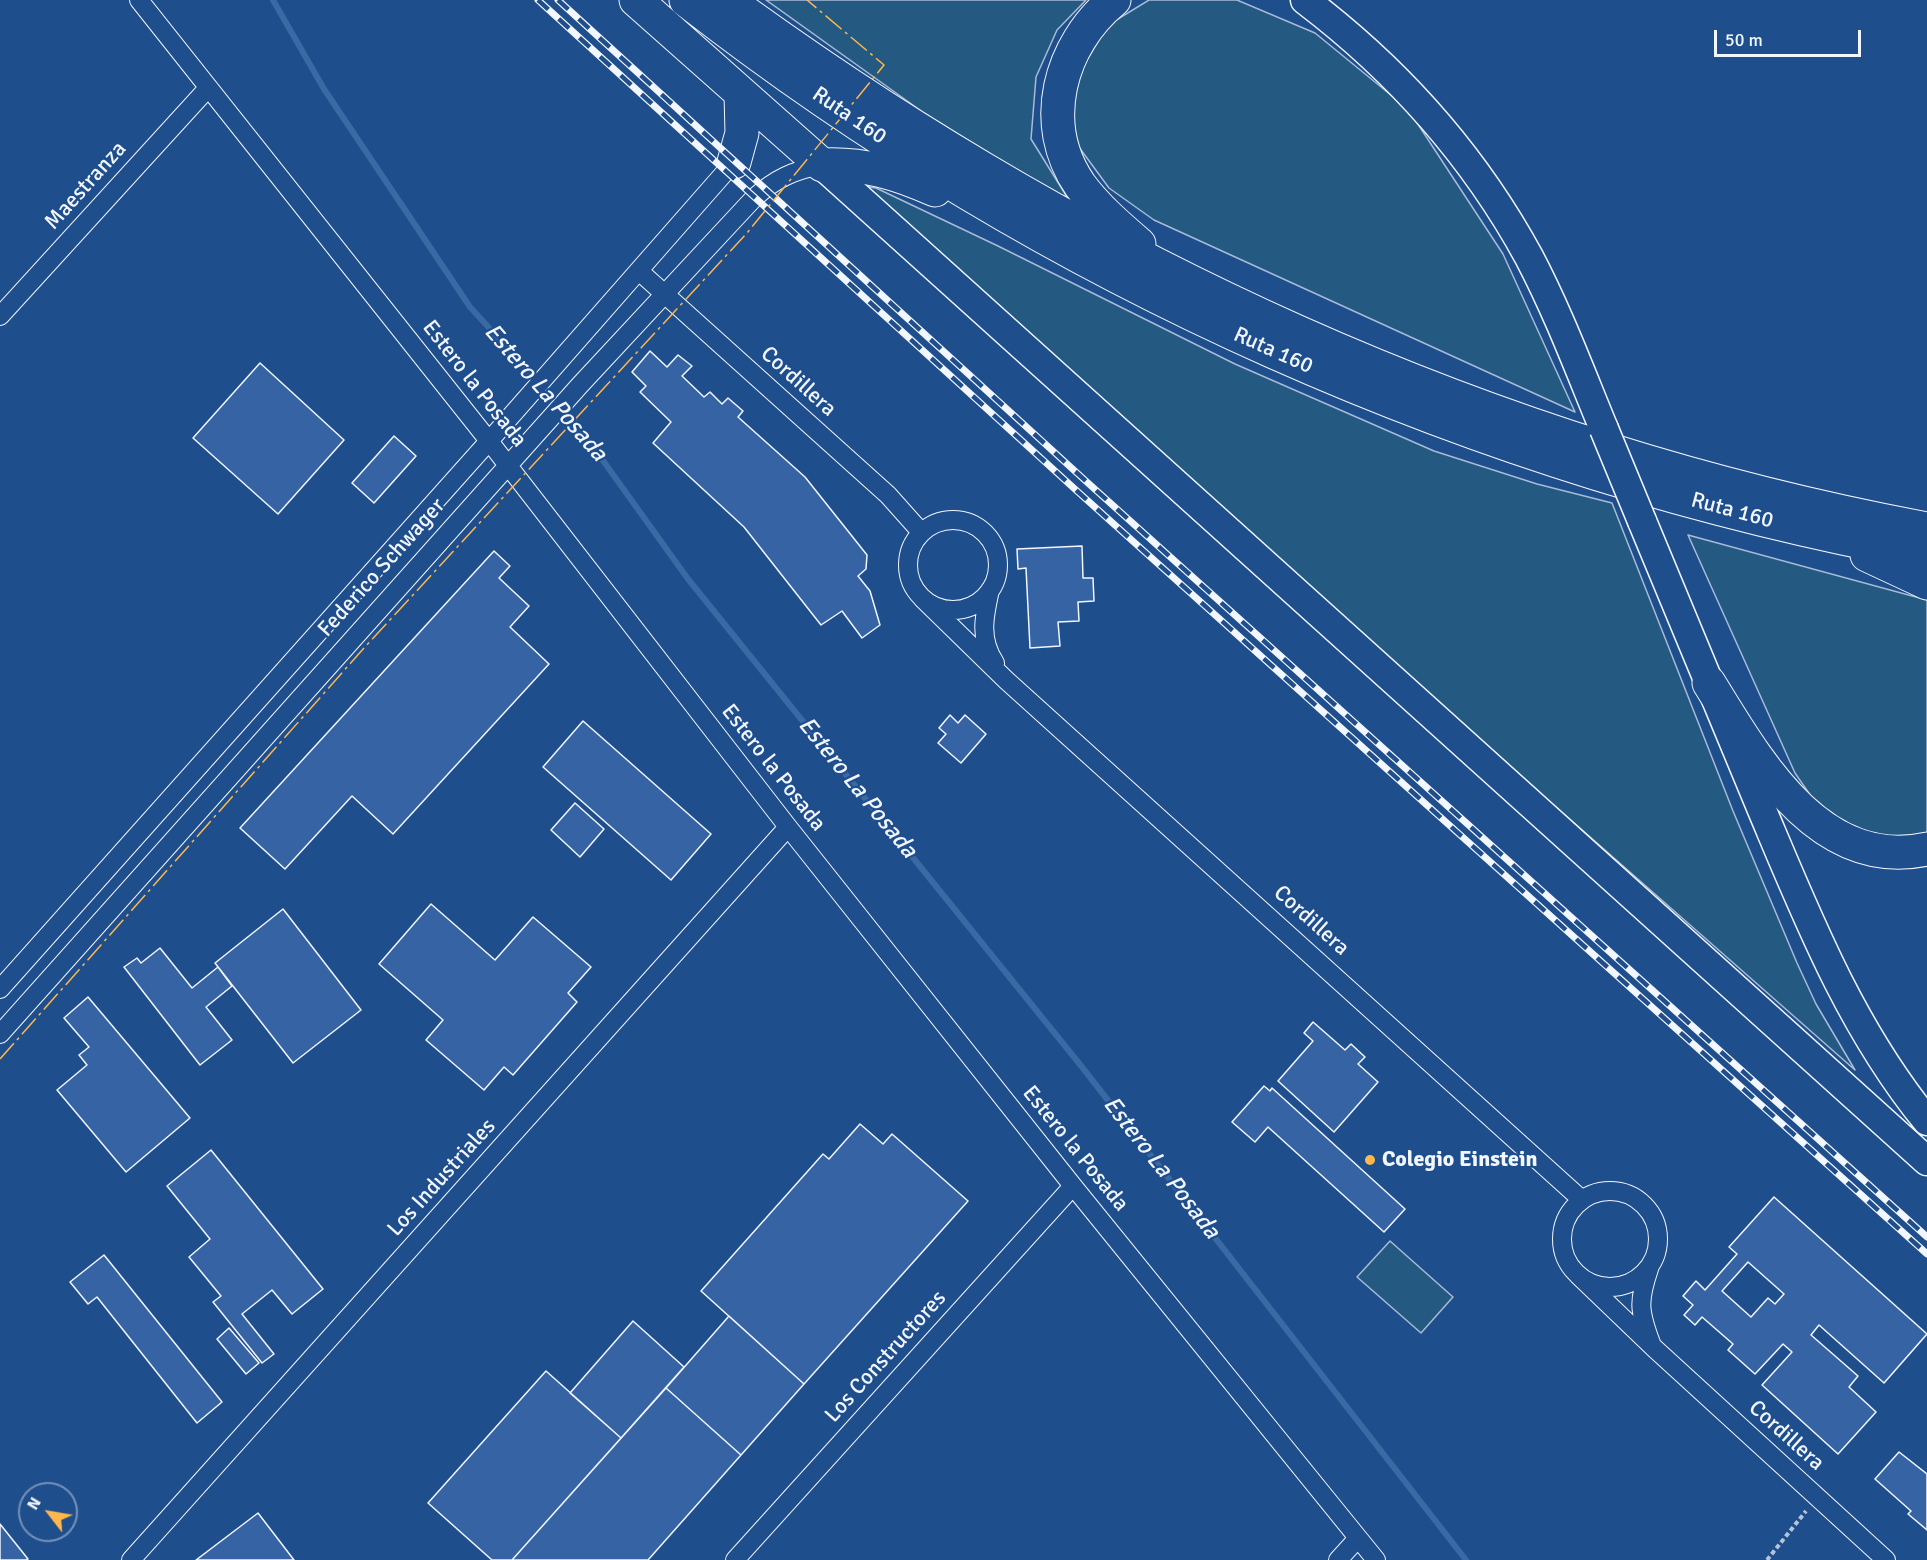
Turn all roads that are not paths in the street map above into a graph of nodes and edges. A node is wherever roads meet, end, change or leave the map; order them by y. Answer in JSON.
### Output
{"nodes":[{"id":1,"x":139,"y":0,"type":"edge"},
{"id":2,"x":636,"y":0,"type":"edge"},
{"id":3,"x":686,"y":0,"type":"edge"},
{"id":4,"x":728,"y":0,"type":"edge"},
{"id":5,"x":1114,"y":0,"type":"edge"},
{"id":6,"x":1305,"y":0,"type":"edge"},
{"id":7,"x":208,"y":88,"type":"junction"},
{"id":8,"x":741,"y":94,"type":"junction"},
{"id":9,"x":734,"y":162,"type":"joint"},
{"id":10,"x":822,"y":165,"type":"junction"},
{"id":11,"x":1020,"y":223,"type":"junction"},
{"id":12,"x":639,"y":271,"type":"junction"},
{"id":13,"x":1190,"y":283,"type":"junction"},
{"id":14,"x":664,"y":293,"type":"junction"},
{"id":15,"x":0,"y":316,"type":"edge"},
{"id":16,"x":489,"y":441,"type":"junction"},
{"id":17,"x":508,"y":465,"type":"junction"},
{"id":18,"x":1927,"y":529,"type":"edge"},
{"id":19,"x":921,"y":532,"type":"junction"},
{"id":20,"x":1825,"y":535,"type":"junction"},
{"id":21,"x":1927,"y":555,"type":"edge"},
{"id":22,"x":1927,"y":583,"type":"edge"},
{"id":23,"x":990,"y":591,"type":"junction"},
{"id":24,"x":922,"y":598,"type":"junction"},
{"id":25,"x":319,"y":631,"type":"junction"},
{"id":26,"x":339,"y":652,"type":"junction"},
{"id":27,"x":1006,"y":680,"type":"junction"},
{"id":28,"x":1709,"y":683,"type":"junction"},
{"id":29,"x":150,"y":819,"type":"junction"},
{"id":30,"x":788,"y":827,"type":"junction"},
{"id":31,"x":172,"y":843,"type":"junction"},
{"id":32,"x":1927,"y":849,"type":"edge"},
{"id":33,"x":0,"y":989,"type":"edge"},
{"id":34,"x":1,"y":1030,"type":"edge"},
{"id":35,"x":1927,"y":1121,"type":"edge"},
{"id":36,"x":1927,"y":1161,"type":"edge"},
{"id":37,"x":1073,"y":1186,"type":"junction"},
{"id":38,"x":1582,"y":1200,"type":"junction"},
{"id":39,"x":1650,"y":1266,"type":"junction"},
{"id":40,"x":1578,"y":1275,"type":"junction"},
{"id":41,"x":1653,"y":1347,"type":"junction"},
{"id":42,"x":1358,"y":1538,"type":"junction"},
{"id":43,"x":131,"y":1560,"type":"edge"},
{"id":44,"x":735,"y":1560,"type":"edge"},
{"id":45,"x":1338,"y":1560,"type":"edge"},
{"id":46,"x":1376,"y":1560,"type":"edge"},
{"id":47,"x":1886,"y":1560,"type":"edge"}],
"edges":[{"from":1,"to":7,"type":"street","name":"Estero la Posada"},
{"from":2,"to":8,"type":"highway"},
{"from":3,"to":11,"type":"highway","name":"Ruta 160"},
{"from":4,"to":13,"type":"highway","name":"Ruta 160"},
{"from":5,"to":13,"type":"highway"},
{"from":6,"to":28,"type":"main road","bridge":true},
{"from":7,"to":15,"type":"street","name":"Maestranza"},
{"from":7,"to":16,"type":"street","name":"Estero la Posada"},
{"from":8,"to":9,"type":"highway"},
{"from":8,"to":10,"type":"highway"},
{"from":9,"to":12,"type":"street","name":"Federico Schwager"},
{"from":10,"to":11,"type":"highway"},
{"from":10,"to":14,"type":"street","name":"Federico Schwager"},
{"from":10,"to":36,"type":"main road"},
{"from":11,"to":20,"type":"highway","name":"Ruta 160"},
{"from":12,"to":14,"type":"street","name":"Cordillera"},
{"from":12,"to":16,"type":"street","name":"Federico Schwager"},
{"from":13,"to":18,"type":"highway","name":"Ruta 160"},
{"from":14,"to":17,"type":"street","name":"Federico Schwager"},
{"from":14,"to":19,"type":"street","name":"Cordillera"},
{"from":16,"to":17,"type":"street","name":"Estero la Posada"},
{"from":16,"to":25,"type":"street","name":"Federico Schwager"},
{"from":17,"to":26,"type":"street","name":"Federico Schwager"},
{"from":17,"to":30,"type":"street","name":"Estero la Posada"},
{"from":19,"to":23,"type":"street","name":"Cordillera"},
{"from":19,"to":24,"type":"street","name":"Cordillera"},
{"from":20,"to":21,"type":"highway","name":"Ruta 160"},
{"from":20,"to":22,"type":"highway"},
{"from":23,"to":24,"type":"street"},
{"from":23,"to":27,"type":"street","name":"Cordillera"},
{"from":24,"to":27,"type":"street","name":"Cordillera"},
{"from":25,"to":26,"type":"street"},
{"from":25,"to":29,"type":"street","name":"Federico Schwager"},
{"from":26,"to":31,"type":"street","name":"Federico Schwager"},
{"from":27,"to":38,"type":"street","name":"Cordillera"},
{"from":28,"to":32,"type":"highway"},
{"from":28,"to":35,"type":"main road"},
{"from":29,"to":31,"type":"street"},
{"from":29,"to":33,"type":"street","name":"Federico Schwager"},
{"from":30,"to":37,"type":"street","name":"Estero la Posada"},
{"from":30,"to":43,"type":"street","name":"Los Industriales"},
{"from":31,"to":34,"type":"street","name":"Federico Schwager"},
{"from":37,"to":42,"type":"street","name":"Estero la Posada"},
{"from":37,"to":44,"type":"street","name":"Los Constructores"},
{"from":38,"to":39,"type":"street","name":"Cordillera"},
{"from":38,"to":40,"type":"street","name":"Cordillera"},
{"from":39,"to":40,"type":"street"},
{"from":39,"to":41,"type":"street","name":"Cordillera"},
{"from":40,"to":41,"type":"street","name":"Cordillera"},
{"from":41,"to":47,"type":"street","name":"Cordillera"},
{"from":42,"to":45,"type":"street"},
{"from":42,"to":46,"type":"street","name":"Estero la Posada"}]}
